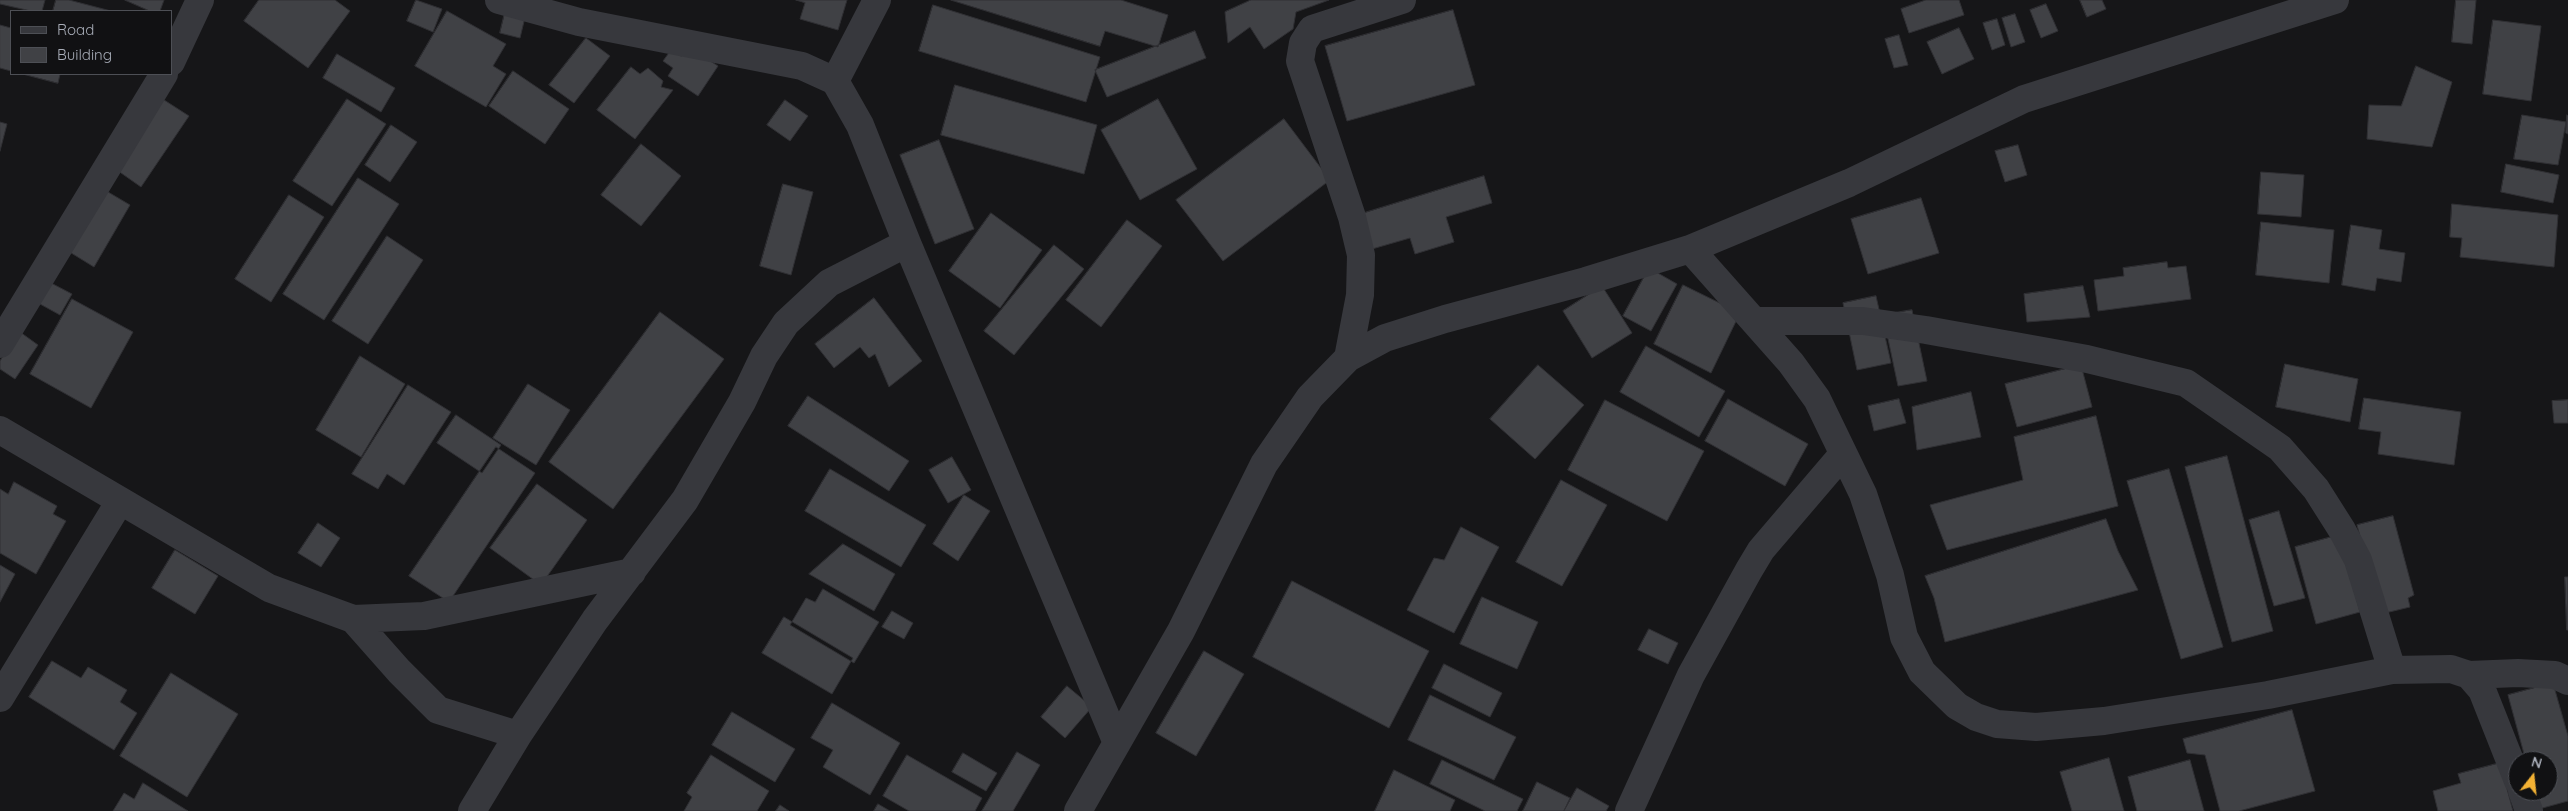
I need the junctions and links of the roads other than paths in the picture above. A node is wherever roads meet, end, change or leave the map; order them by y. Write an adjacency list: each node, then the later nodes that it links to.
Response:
1 (200, 0): 6 (street)
2 (499, 0): 8 (street)
3 (877, 0): 8 (street)
4 (1402, 0): 14 (street)
5 (2335, 0): 10 (street)
6 (172, 60)
7 (163, 75): 11 (street)
8 (835, 81): 9 (street)
9 (907, 243): 18 (street); 25 (street)
10 (1690, 249): 12 (street); 14 (street)
11 (10, 306): 13 (street)
12 (1755, 321): 16 (street); 20 (street)
13 (0, 344)
14 (1348, 358): 25 (street)
15 (0, 430): 17 (street)
16 (1843, 454): 20 (street); 29 (street)
17 (120, 501): 19 (street); 23 (street)
18 (632, 572): 19 (street); 24 (street)
19 (353, 619): 24 (street)
20 (2392, 670): 21 (street)
21 (2468, 675): 22 (street); 26 (street)
22 (2568, 681)
23 (0, 698)
24 (518, 735): 27 (street)
25 (1117, 743): 28 (street)
26 (2508, 756)
27 (472, 811)
28 (1078, 811)
29 (1629, 811)

